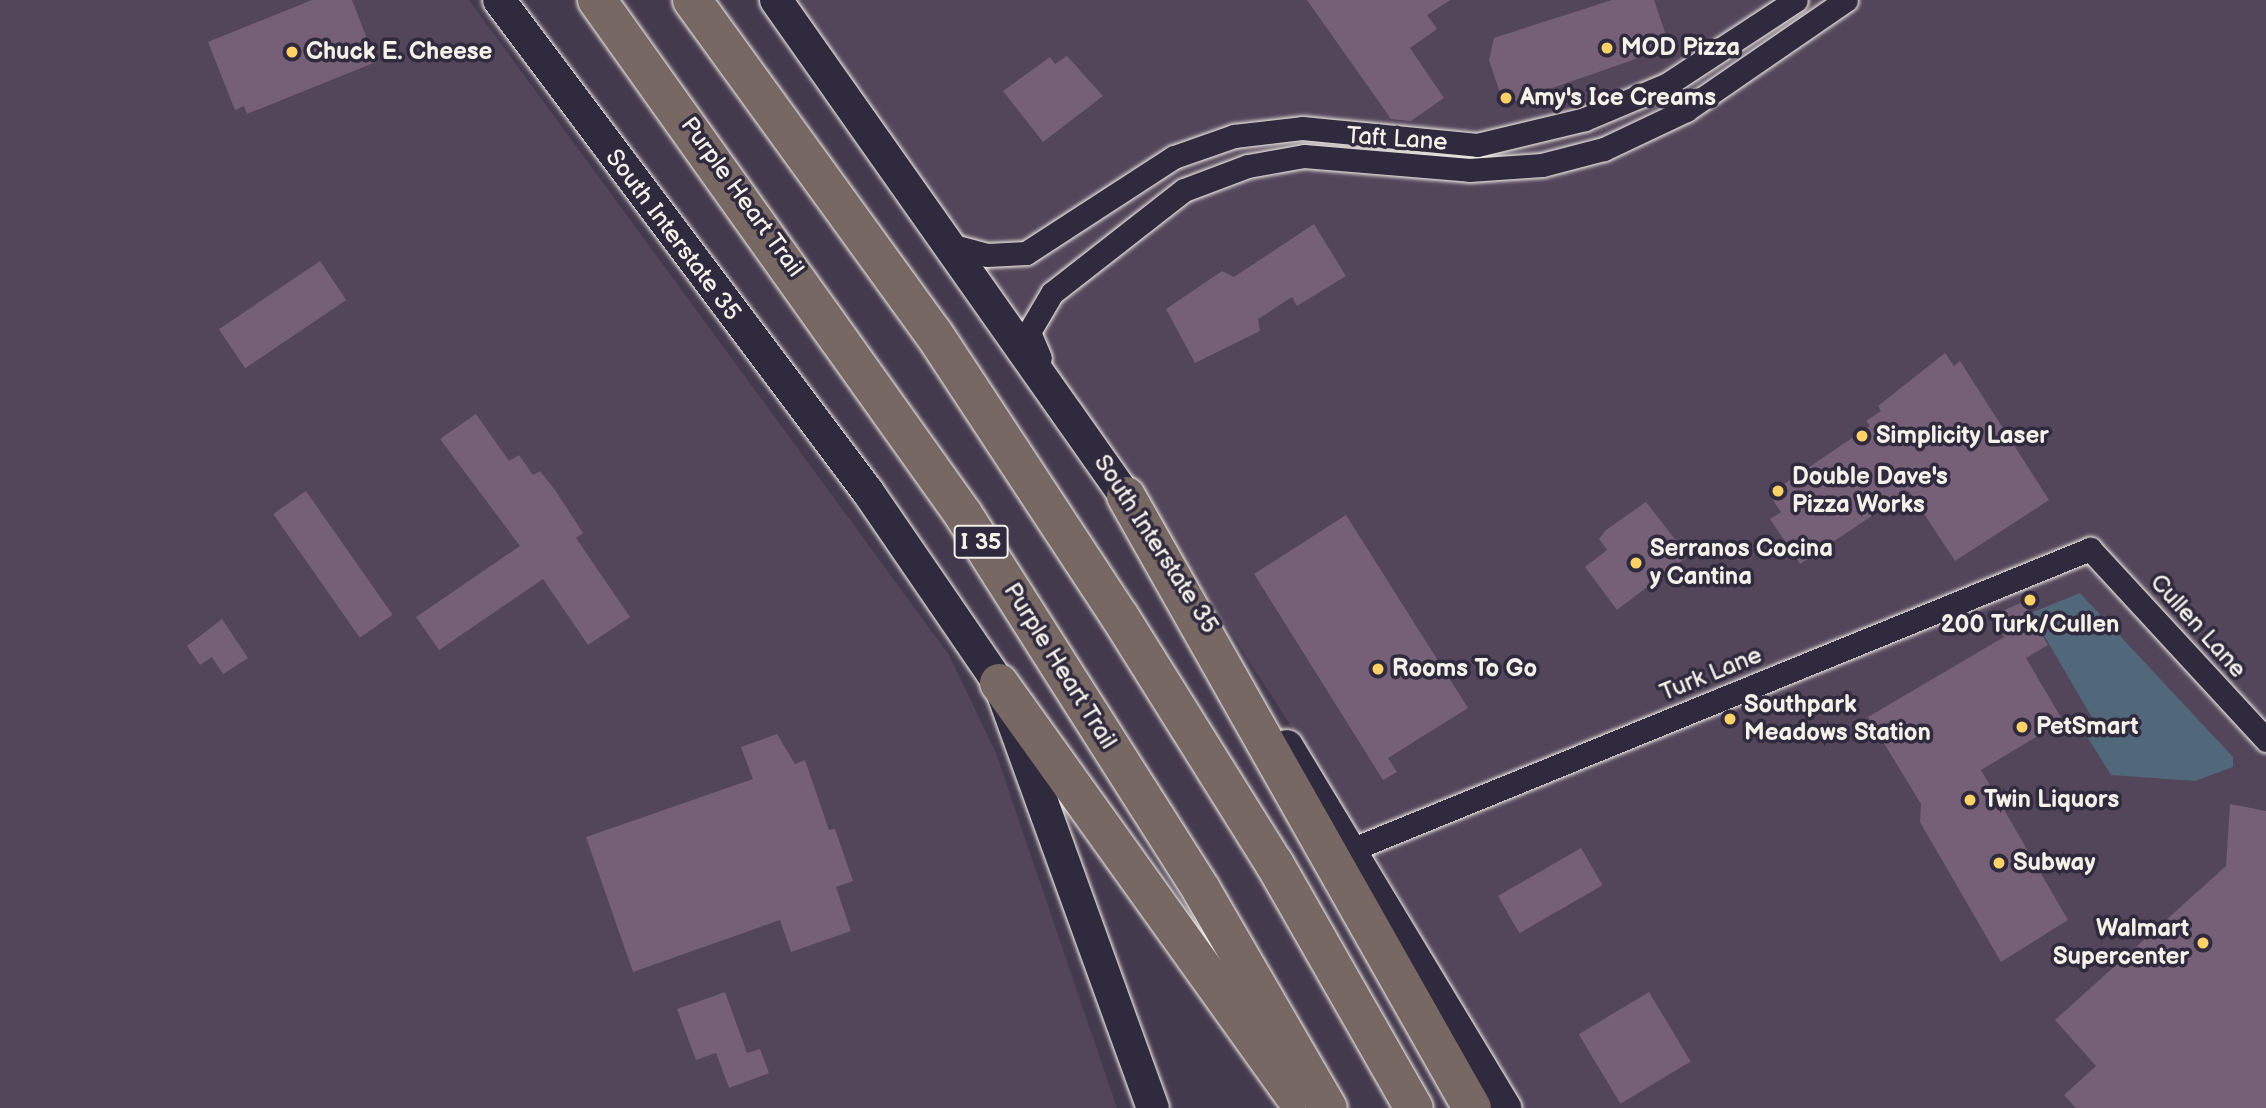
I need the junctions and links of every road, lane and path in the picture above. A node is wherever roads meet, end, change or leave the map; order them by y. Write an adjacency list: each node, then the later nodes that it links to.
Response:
1 (499, 0): 11 (main road, South Interstate 35)
2 (597, 0): 16 (highway, Purple Heart Trail / I 35)
3 (692, 0): 17 (highway)
4 (776, 0): 7 (main road, South Interstate 35)
5 (1796, 0): 7 (street, Taft Lane)
6 (1846, 0): 8 (street, Taft Lane)
7 (950, 245): 8 (main road, South Interstate 35)
8 (1055, 393): 9 (main road, South Interstate 35)
9 (1126, 496): 13 (main road, South Interstate 35); 18 (highway)
10 (2090, 550): 12 (street, Cullen Lane); 13 (street, Turk Lane)
11 (999, 683): 14 (main road, South Interstate 35); 15 (highway)
12 (2266, 740)
13 (1353, 849): 19 (main road, South Interstate 35)
14 (1153, 1108)
15 (1301, 1108)
16 (1328, 1108)
17 (1414, 1108)
18 (1472, 1108)
19 (1505, 1108)

